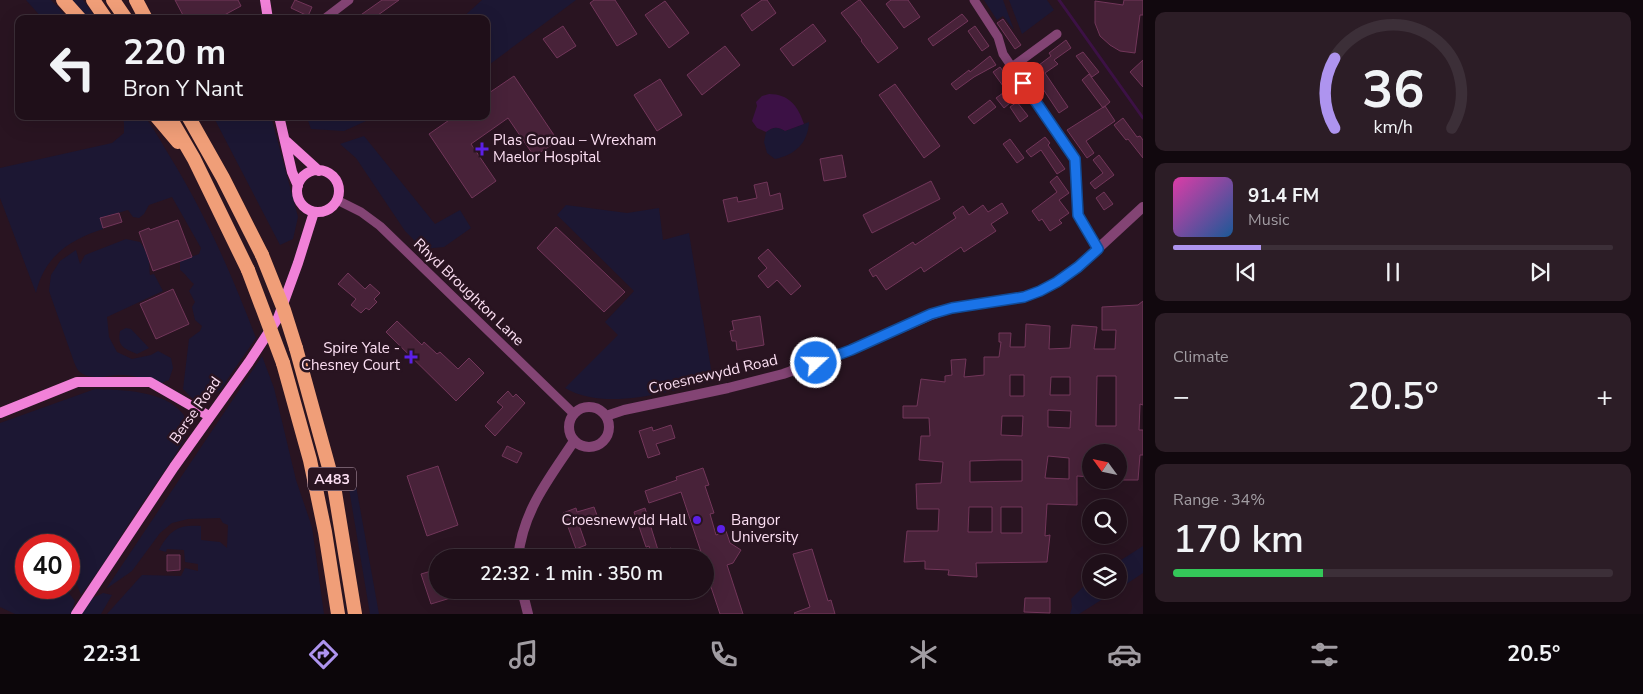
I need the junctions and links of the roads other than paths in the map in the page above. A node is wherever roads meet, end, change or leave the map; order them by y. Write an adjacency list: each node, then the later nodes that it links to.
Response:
1 (63, 0): 8 (highway)
2 (93, 0): 9 (highway)
3 (113, 0): 10 (highway)
4 (136, 0): 11 (highway)
5 (265, 0): 12 (main road)
6 (349, 0): 13 (street)
7 (974, 0): 15 (street)
8 (76, 15)
9 (103, 15)
10 (123, 15)
11 (144, 15)
12 (267, 15)
13 (329, 15)
14 (1057, 34): 15 (street)
15 (1012, 67): 29 (street)
16 (159, 120): 22 (highway, A483)
17 (171, 120): 22 (highway, A483)
18 (190, 120): 24 (highway, A483)
19 (200, 120): 24 (highway, A483)
20 (280, 120): 21 (main road)
21 (286, 141): 23 (main road); 25 (main road)
22 (194, 159): 38 (highway, A483, bridge)
23 (319, 171): 25 (main road); 26 (main road)
24 (223, 178): 39 (highway, A483, bridge)
25 (298, 186): 28 (main road)
26 (337, 200): 28 (main road); 31 (street, Rhyd Broughton Lane)
27 (1143, 207): 29 (street, Croesnewydd Road)
28 (314, 212): 32 (main road, Berse Road)
29 (1098, 249): 33 (street, Croesnewydd Road)
30 (0, 413): 32 (main road)
31 (574, 414): 33 (street); 34 (street)
32 (209, 416): 37 (main road, Berse Road)
33 (606, 416): 34 (street)
34 (574, 441): 35 (street)
35 (519, 549)
36 (524, 599): 40 (street)
37 (76, 614)
38 (338, 614)
39 (355, 614)
40 (528, 614)

